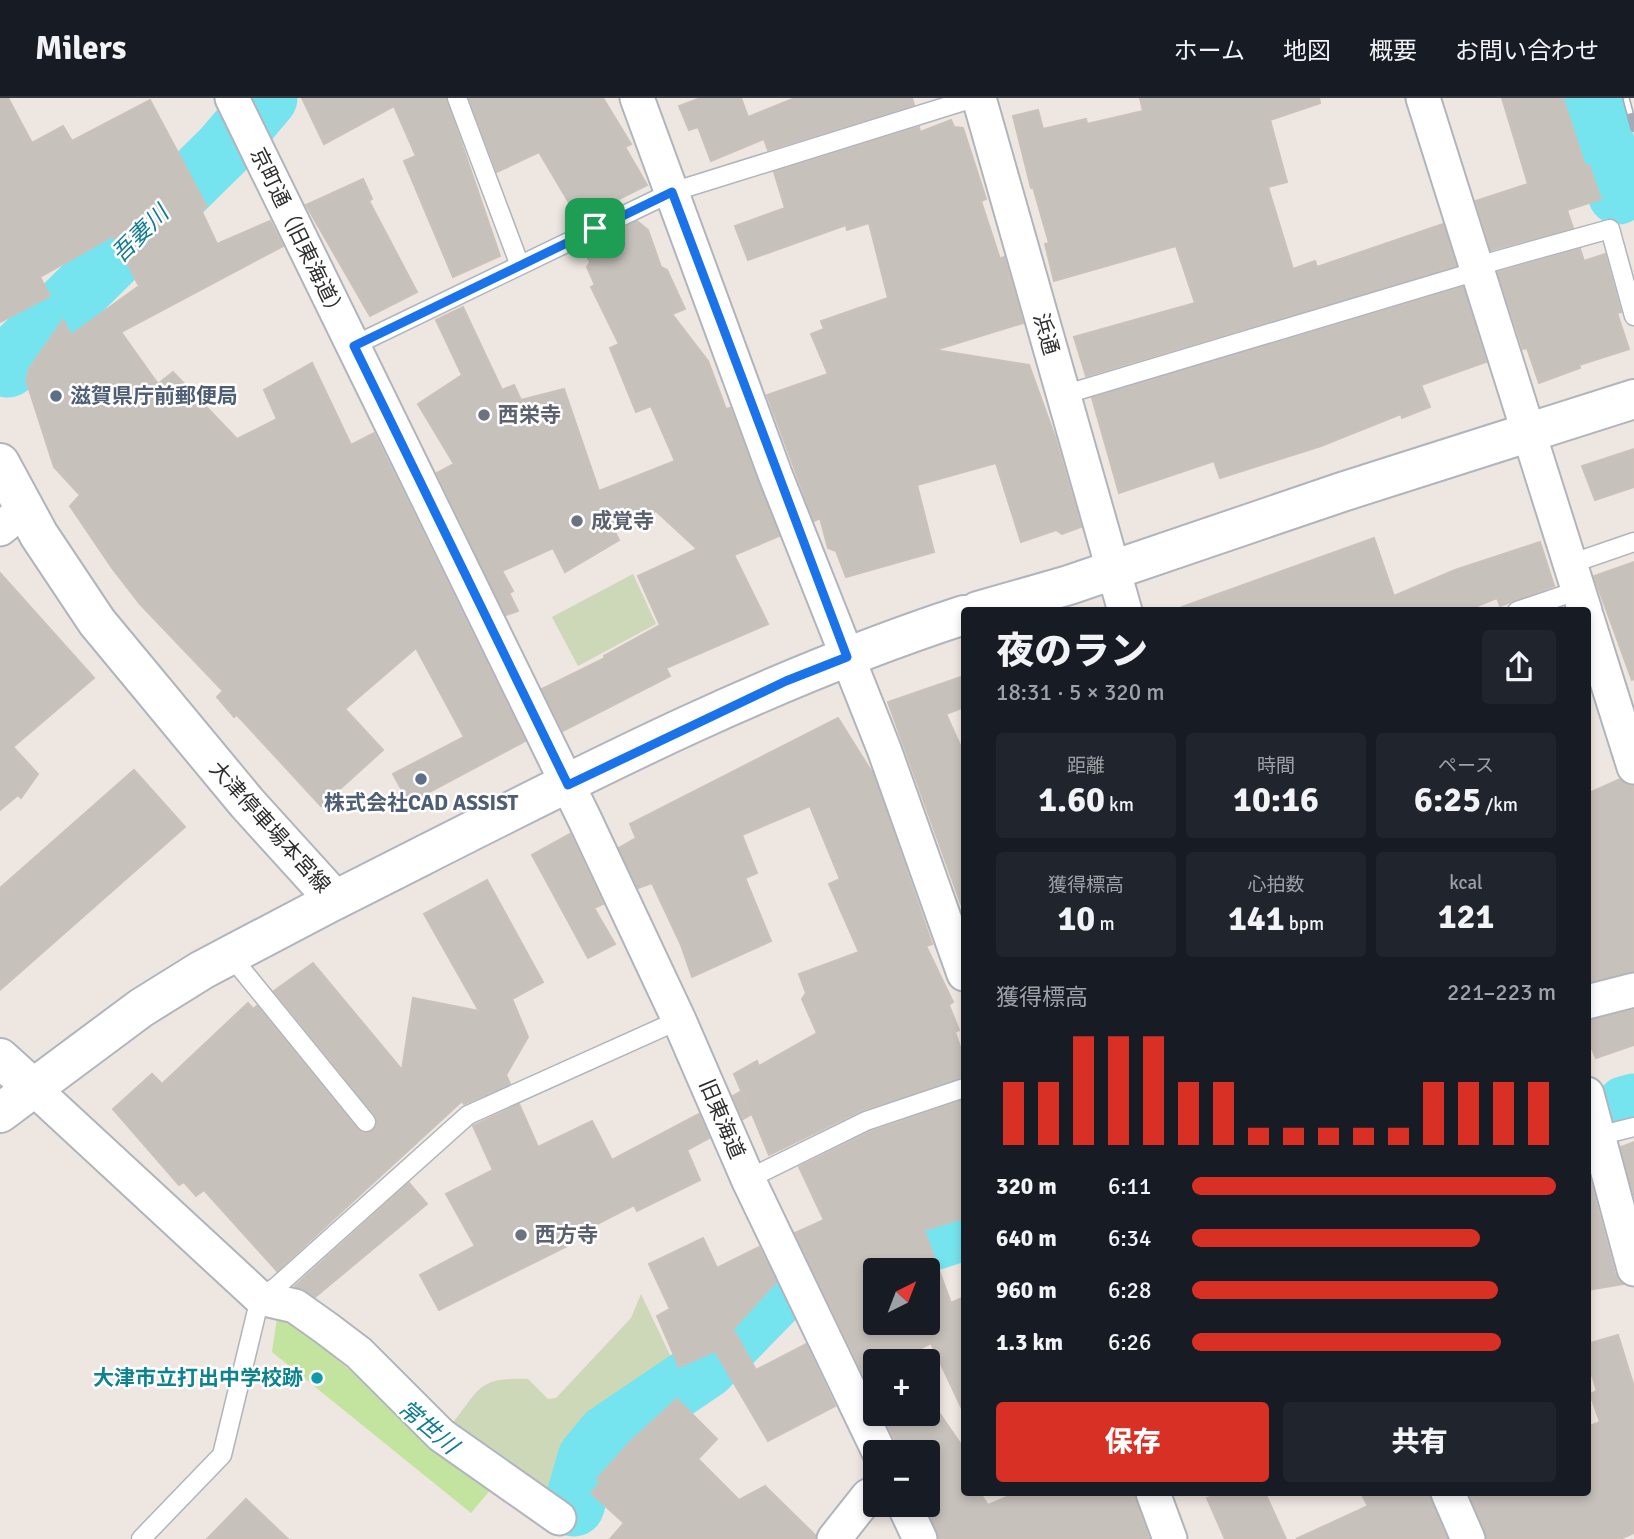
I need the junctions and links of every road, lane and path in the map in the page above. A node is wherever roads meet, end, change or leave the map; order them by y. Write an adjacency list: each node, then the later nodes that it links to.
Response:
1 (457, 98): 7 (lane)
2 (637, 98): 6 (street)
3 (976, 98): 6 (lane); 11 (street, 浜通)
4 (1423, 98): 8 (street)
5 (241, 117): 10 (street, 京町通（旧東海道）)
6 (672, 192): 7 (lane); 24 (street)
7 (519, 263): 10 (lane)
8 (1477, 268): 9 (lane); 11 (lane); 13 (street)
9 (1634, 316)
10 (354, 346): 26 (street, 京町通（旧東海道）)
11 (1063, 395): 17 (street, 浜通)
12 (1634, 399): 13 (street)
13 (1528, 431): 17 (street); 18 (street)
14 (0, 463): 15 (street, 大津停車場本宮線)
15 (12, 519): 27 (street, 大津停車場本宮線)
16 (1634, 542): 18 (lane)
17 (1113, 570): 19 (street); 20 (street, 浜通)
18 (1580, 596): 21 (lane)
19 (991, 607)
20 (1124, 607)
21 (1534, 607)
22 (961, 616): 24 (street)
23 (1591, 630): 25 (street)
24 (847, 657): 26 (street); 28 (street)
25 (1633, 761)
26 (568, 785): 27 (street); 33 (street, 旧東海道)
27 (335, 900): 29 (street, 大津停車場本宮線)
28 (955, 921): 30 (street)
29 (230, 955): 35 (street, 大津停車場本宮線); 39 (lane)
30 (961, 956)
31 (1634, 990): 32 (street)
32 (1591, 1001)
33 (679, 1020): 41 (street, 旧東海道); 43 (lane)
34 (0, 1058): 35 (street)
35 (32, 1087): 38 (street, 大津停車場本宮線); 43 (street)
36 (961, 1089): 41 (lane)
37 (1591, 1112): 40 (lane); 42 (street)
38 (0, 1113)
39 (366, 1122)
40 (1634, 1127)
41 (748, 1178): 44 (street, 旧東海道)
42 (1634, 1269)
43 (260, 1298): 49 (street); 50 (lane)
44 (873, 1440)
45 (1154, 1496): 53 (street)
46 (1449, 1496): 54 (street)
47 (863, 1502): 51 (street)
48 (910, 1517): 52 (street)
49 (559, 1518)
50 (141, 1539)
51 (834, 1539)
52 (920, 1539)
53 (1170, 1539)
54 (1468, 1539)

